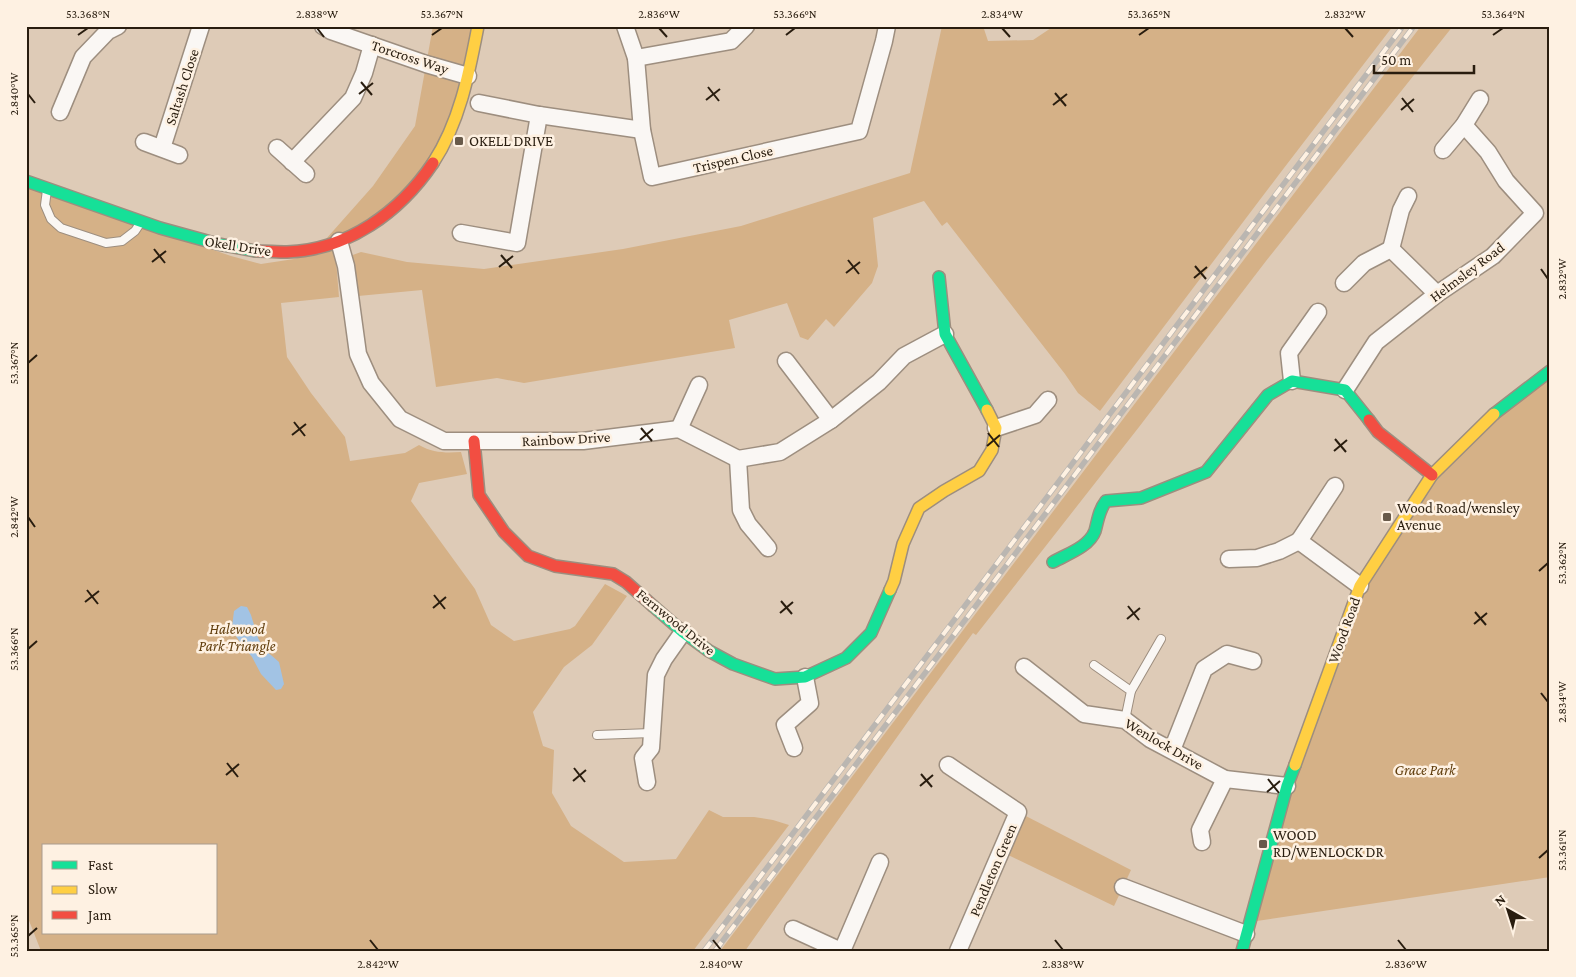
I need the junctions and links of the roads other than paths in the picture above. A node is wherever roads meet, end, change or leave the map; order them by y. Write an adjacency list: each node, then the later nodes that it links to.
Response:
1 (118, 26): 13 (street)
2 (201, 26): 18 (street, Saltash Close)
3 (323, 26): 8 (street, Torcross Way)
4 (478, 26): 10 (street, Okell Drive)
5 (624, 26): 9 (street, Trispen Close)
6 (746, 26): 9 (street)
7 (886, 26): 16 (street, Trispen Close)
8 (372, 45): 10 (street, Torcross Way); 22 (street)
9 (636, 58): 16 (street, Trispen Close)
10 (468, 76): 29 (street, Okell Drive)
11 (1480, 99): 15 (street)
12 (479, 103): 14 (street)
13 (60, 112)
14 (539, 115): 16 (street); 28 (street)
15 (1464, 125): 20 (street); 33 (street, Helmsley Road)
16 (642, 130)
17 (144, 142): 18 (street)
18 (162, 148): 21 (street)
19 (277, 148): 22 (street)
20 (1443, 150)
21 (179, 155)
22 (292, 162): 23 (street)
23 (306, 174)
24 (26, 181): 25 (street, Okell Drive)
25 (48, 188): 27 (street, Okell Drive); 27 (lane)
26 (1408, 196): 30 (street)
27 (140, 222): 29 (street, Okell Drive)
28 (461, 233)
29 (339, 241): 45 (street, Rainbow Drive)
30 (1391, 249): 32 (street); 33 (street)
31 (939, 277): 35 (street)
32 (1344, 283)
33 (1437, 294): 40 (street, Helmsley Road)
34 (1318, 312): 38 (street)
35 (945, 334): 42 (street); 43 (street)
36 (786, 361): 42 (street)
37 (1550, 371): 47 (street, Wood Road)
38 (1292, 381): 40 (street); 52 (street)
39 (699, 385): 44 (street)
40 (1345, 390): 47 (street)
41 (1048, 400): 43 (street)
42 (832, 420): 46 (street)
43 (996, 428): 59 (street, Fernwood Drive)
44 (679, 429): 45 (street, Rainbow Drive); 46 (street)
45 (474, 441): 54 (street, Fernwood Drive)
46 (738, 459): 50 (street)
47 (1432, 475): 53 (street, Wood Road)
48 (1335, 486): 49 (street)
49 (1299, 541): 51 (street); 53 (street)
50 (768, 548)
51 (1229, 559)
52 (1053, 562)
53 (1360, 586): 69 (street, Wood Road)
54 (683, 632): 59 (street, Fernwood Drive); 62 (street)
55 (1161, 638): 60 (lane)
56 (1253, 661): 65 (street)
57 (1094, 665): 60 (lane)
58 (1024, 667): 61 (street, Wenlock Drive)
59 (805, 677): 64 (street)
60 (1131, 691): 61 (lane)
61 (1125, 720): 65 (street, Wenlock Drive)
62 (651, 733): 63 (lane); 68 (street)
63 (597, 735)
64 (794, 748)
65 (1172, 750): 67 (street, Wenlock Drive)
66 (948, 765): 76 (street, Pendleton Green)
67 (1225, 779): 69 (street, Wenlock Drive); 70 (street)
68 (647, 782)
69 (1287, 786): 74 (street, Wood Road)
70 (1202, 842)
71 (880, 862): 75 (street)
72 (1123, 887): 74 (street)
73 (793, 929): 75 (street)
74 (1246, 934): 77 (street, Wood Road)
75 (842, 951)
76 (958, 951)
77 (1242, 951)

